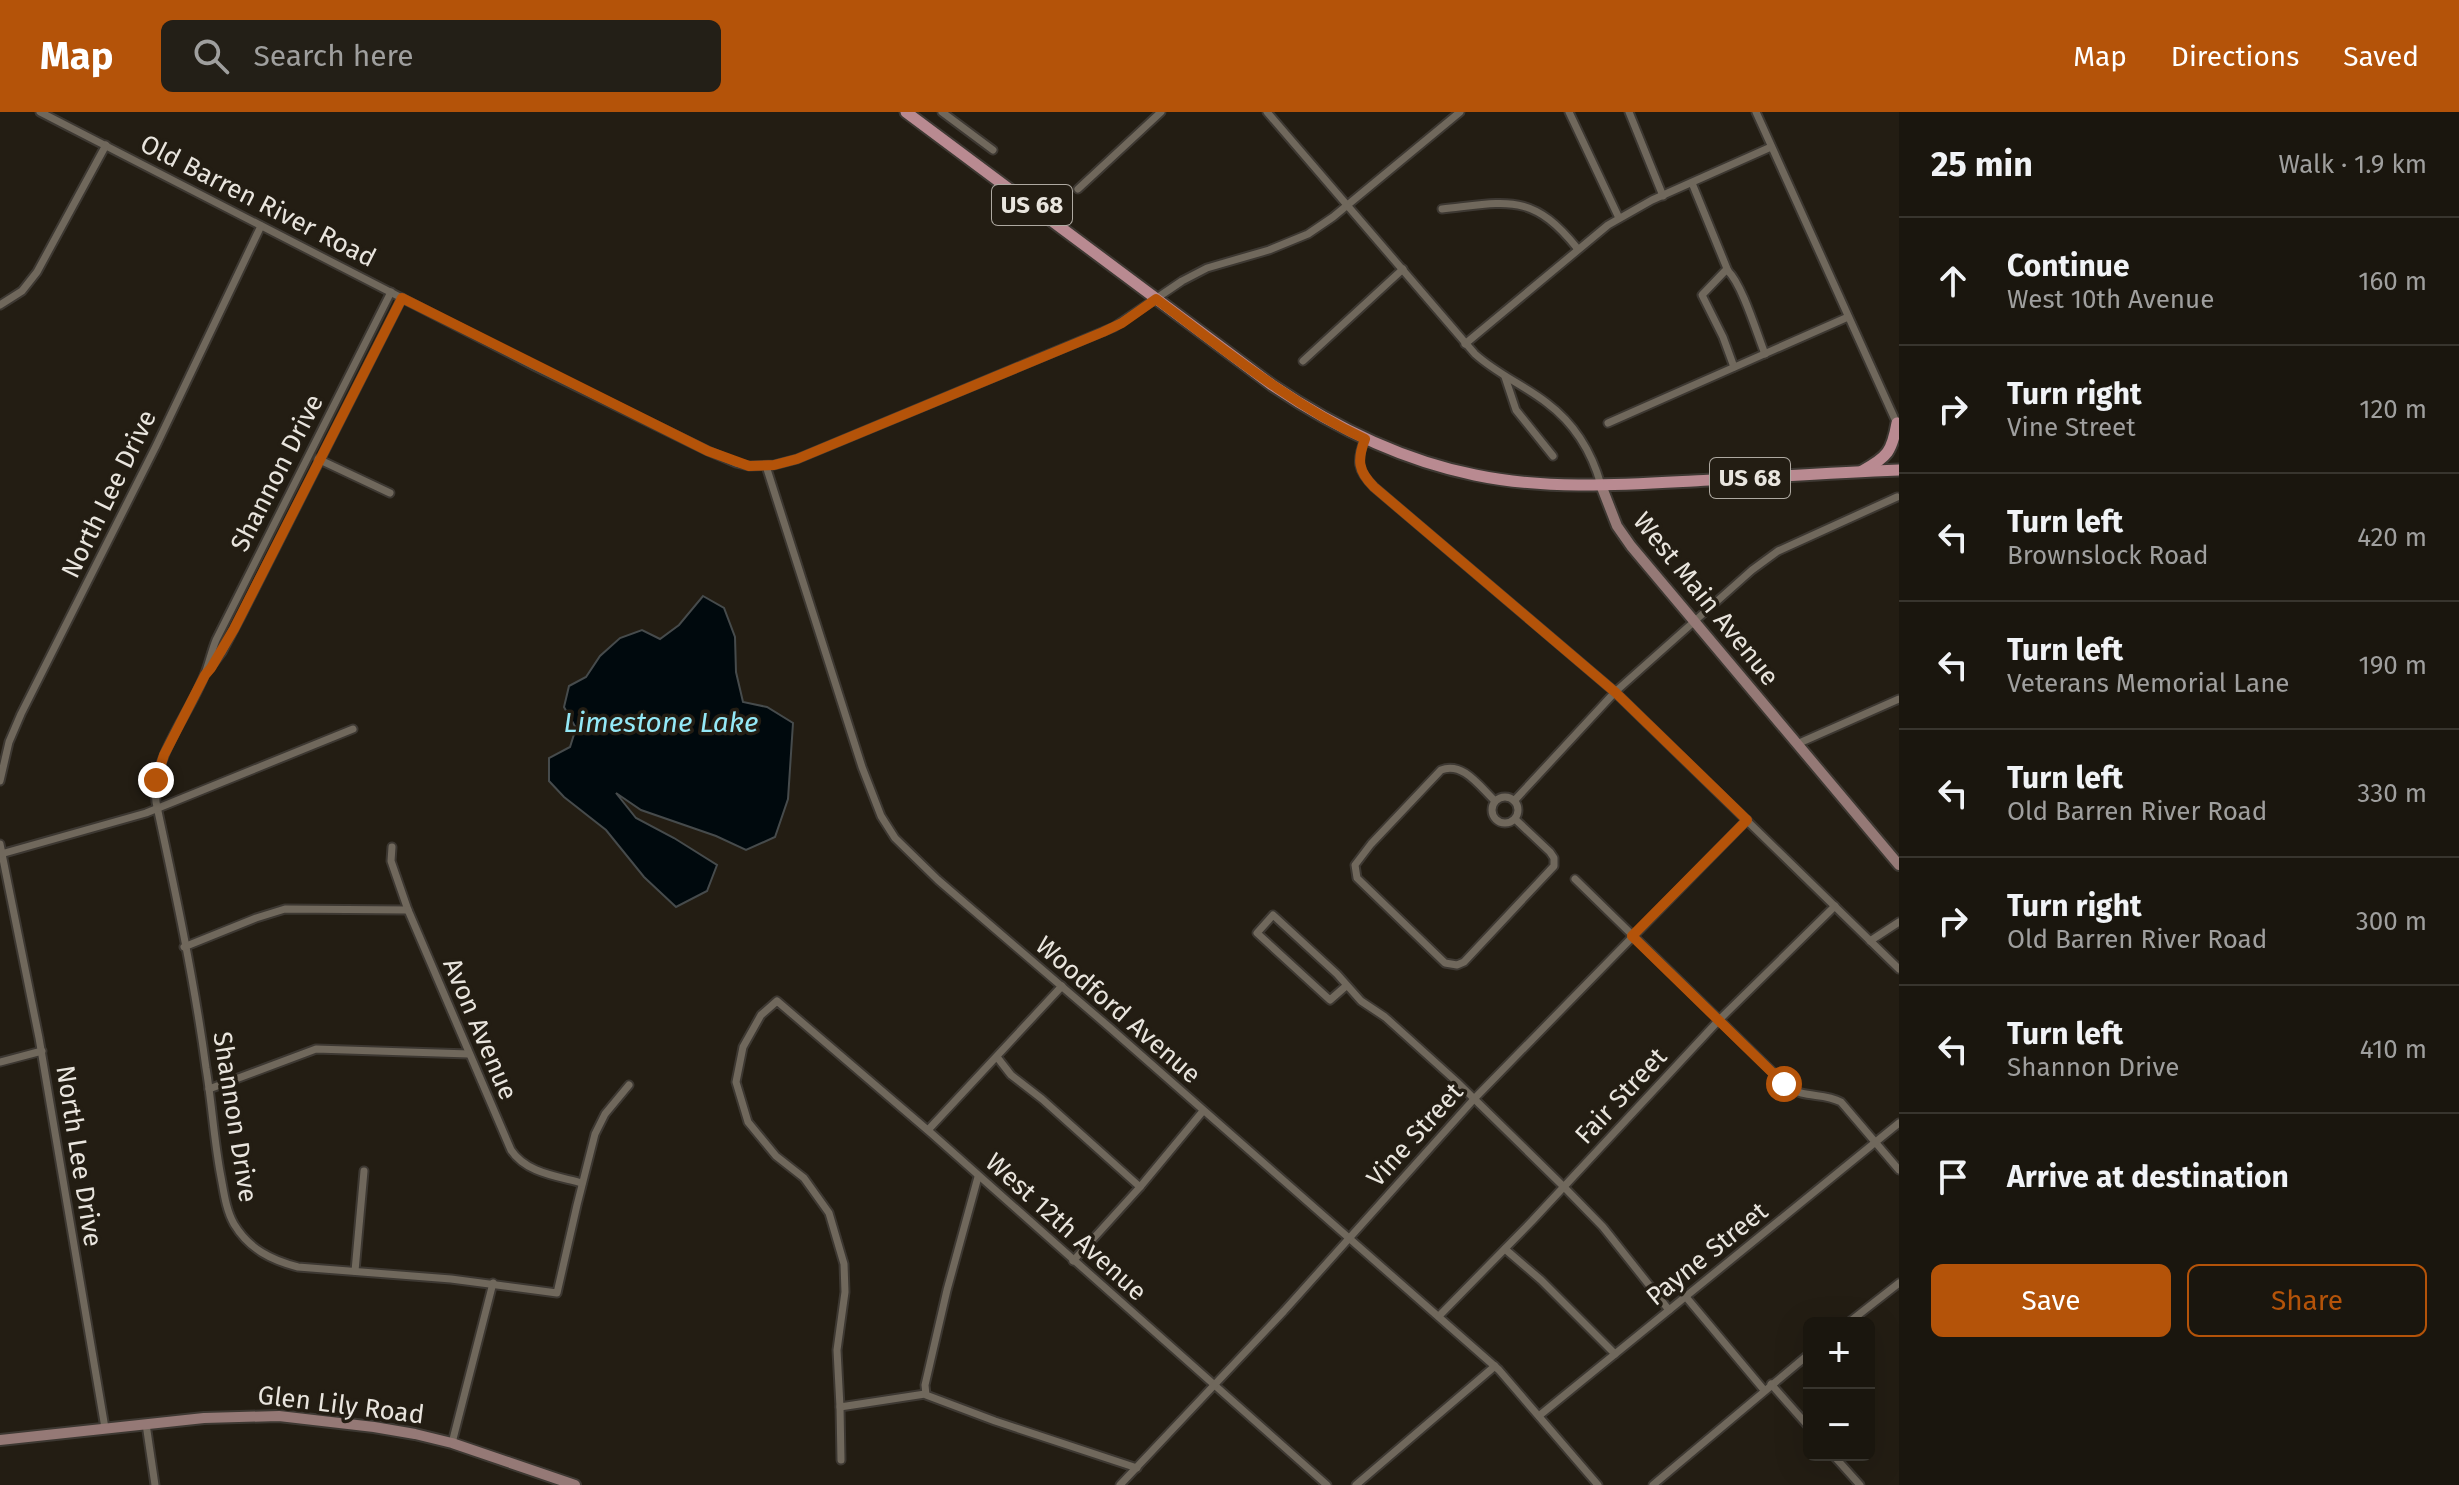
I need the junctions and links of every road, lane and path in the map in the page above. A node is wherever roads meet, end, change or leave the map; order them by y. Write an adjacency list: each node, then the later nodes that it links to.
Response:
1 (40, 112): 10 (street, Old Barren River Road)
2 (906, 112): 25 (main road, US 68)
3 (942, 112): 12 (street)
4 (1161, 112): 14 (street)
5 (1267, 112): 16 (street, West Main Avenue)
6 (1460, 112): 16 (street, Old Barren River Road)
7 (1569, 112): 18 (street)
8 (1629, 112): 15 (street)
9 (1756, 112): 11 (street)
10 (106, 145): 19 (street, Old Barren River Road); 26 (street)
11 (1771, 147): 13 (street); 27 (street)
12 (993, 150)
13 (1692, 183): 15 (street); 22 (street)
14 (1078, 189)
15 (1663, 196): 18 (street)
16 (1348, 205): 21 (street, West Main Avenue); 25 (street, Old Barren River Road)
17 (1442, 209): 20 (street)
18 (1619, 218): 20 (street)
19 (261, 226): 23 (street, Old Barren River Road); 55 (street, North Lee Drive)
20 (1577, 248): 28 (street)
21 (1403, 269): 28 (street, West Main Avenue); 30 (street)
22 (1728, 271): 29 (street); 31 (street)
23 (391, 292): 24 (street, Old Barren River Road); 32 (street, Shannon Drive)
24 (402, 298): 34 (street, Shannon Drive); 41 (street, Old Barren River Road)
25 (1156, 299): 37 (main road, US 68); 41 (street, Old Barren River Road)
26 (0, 305)
27 (1848, 317): 29 (street); 36 (street)
28 (1465, 344): 33 (street, West Main Avenue)
29 (1765, 354): 31 (street)
30 (1303, 361)
31 (1734, 367): 35 (street)
32 (349, 373): 34 (street); 38 (street, Shannon Drive)
33 (1505, 377): 39 (street); 44 (street, West Main Avenue)
34 (360, 379): 40 (street, Shannon Drive)
35 (1608, 423)
36 (1898, 425): 43 (main road)
37 (1365, 439): 44 (main road, US 68); 51 (street)
38 (309, 454): 40 (street); 47 (street, Shannon Drive)
39 (1553, 456)
40 (320, 460): 45 (street); 48 (street, Shannon Drive)
41 (766, 466): 73 (street, Woodford Avenue)
42 (1899, 470): 43 (main road, US 68)
43 (1860, 472): 44 (main road, US 68)
44 (1601, 485): 49 (street, West Main Avenue)
45 (390, 493)
46 (1897, 497): 49 (street)
47 (253, 566): 48 (street); 50 (street, Shannon Drive)
48 (264, 571): 50 (street, Shannon Drive)
49 (1693, 622): 51 (street); 54 (street, West Main Avenue)
50 (205, 675): 58 (street, Shannon Drive)
51 (1615, 692): 57 (street); 60 (street)
52 (1899, 699): 54 (street)
53 (353, 729): 58 (street)
54 (1797, 744): 64 (street, West Main Avenue)
55 (0, 781)
56 (1495, 801): 57 (street); 59 (street); 59 (street)
57 (1514, 801): 59 (street)
58 (157, 809): 63 (street); 71 (street, Shannon Drive)
59 (1515, 819)
60 (1747, 820): 66 (street); 69 (street, Vine Street)
61 (0, 844): 63 (street, North Lee Drive)
62 (392, 847): 67 (street, Avon Avenue)
63 (1, 854): 76 (street, North Lee Drive)
64 (1899, 865)
65 (1575, 879): 69 (street)
66 (1835, 906): 70 (street); 75 (street, Fair Street)
67 (408, 910): 71 (street); 77 (street, Avon Avenue)
68 (1899, 922): 70 (street)
69 (1632, 936): 75 (street); 82 (street, Vine Street)
70 (1870, 941): 72 (street)
71 (184, 947): 81 (street, Shannon Drive)
72 (1899, 969)
73 (1062, 986): 78 (street); 83 (street, Woodford Avenue)
74 (1346, 986): 74 (street); 82 (street)
75 (1719, 1020): 86 (street); 92 (street, Fair Street)
76 (42, 1051): 79 (street); 114 (street, North Lee Drive)
77 (469, 1054): 81 (street); 90 (street, Avon Avenue)
78 (997, 1057): 85 (street); 91 (street)
79 (0, 1062)
80 (629, 1085): 90 (street)
81 (209, 1089): 96 (street, Shannon Drive)
82 (1474, 1099): 92 (street); 93 (street, Vine Street)
83 (1203, 1111): 91 (street); 93 (street, Woodford Avenue)
84 (1899, 1123): 86 (street, Payne Street)
85 (928, 1130): 89 (street, West 12th Avenue); 110 (street, West 12th Avenue)
86 (1876, 1142): 87 (street); 99 (street, Payne Street)
87 (1899, 1170)
88 (364, 1171): 96 (street)
89 (978, 1177): 95 (street, West 12th Avenue); 109 (street)
90 (582, 1183): 97 (street, Shannon Drive)
91 (1140, 1187): 95 (street)
92 (1564, 1187): 94 (street, Fair Street); 100 (street)
93 (1348, 1239): 101 (street, Woodford Avenue); 107 (street, Vine Street)
94 (1505, 1249): 101 (street, Fair Street); 103 (street)
95 (1073, 1261): 107 (street, West 12th Avenue)
96 (355, 1271): 97 (street, Shannon Drive)
97 (493, 1283): 116 (street)
98 (1898, 1285): 102 (street)
99 (1686, 1297): 100 (street, Payne Street); 108 (street)
100 (1669, 1310): 103 (street, Payne Street)
101 (1439, 1316): 105 (street, Woodford Avenue)
102 (1856, 1317)
103 (1615, 1354): 111 (street, Payne Street)
104 (1803, 1359): 106 (street)
105 (1495, 1366): 111 (street, Woodford Avenue); 124 (street)
106 (1771, 1384): 108 (street); 112 (street)
107 (1215, 1386): 119 (street, Vine Street); 123 (street, West 12th Avenue)
108 (1764, 1390): 126 (street)
109 (926, 1395): 110 (street); 119 (street)
110 (840, 1407): 117 (street)
111 (1540, 1415): 125 (street, Woodford Avenue)
112 (1803, 1420)
113 (146, 1424): 114 (street, Glen Lily Road); 116 (street, Glen Lily Road); 120 (street)
114 (105, 1428): 115 (street, Glen Lily Road)
115 (0, 1440)
116 (452, 1443): 121 (street, Glen Lily Road)
117 (841, 1460)
118 (1838, 1461): 127 (street)
119 (1137, 1468): 122 (street, Vine Street)
120 (155, 1485)
121 (575, 1485)
122 (1120, 1485)
123 (1327, 1485)
124 (1356, 1485)
125 (1598, 1485)
126 (1653, 1485)
127 (1860, 1485)

